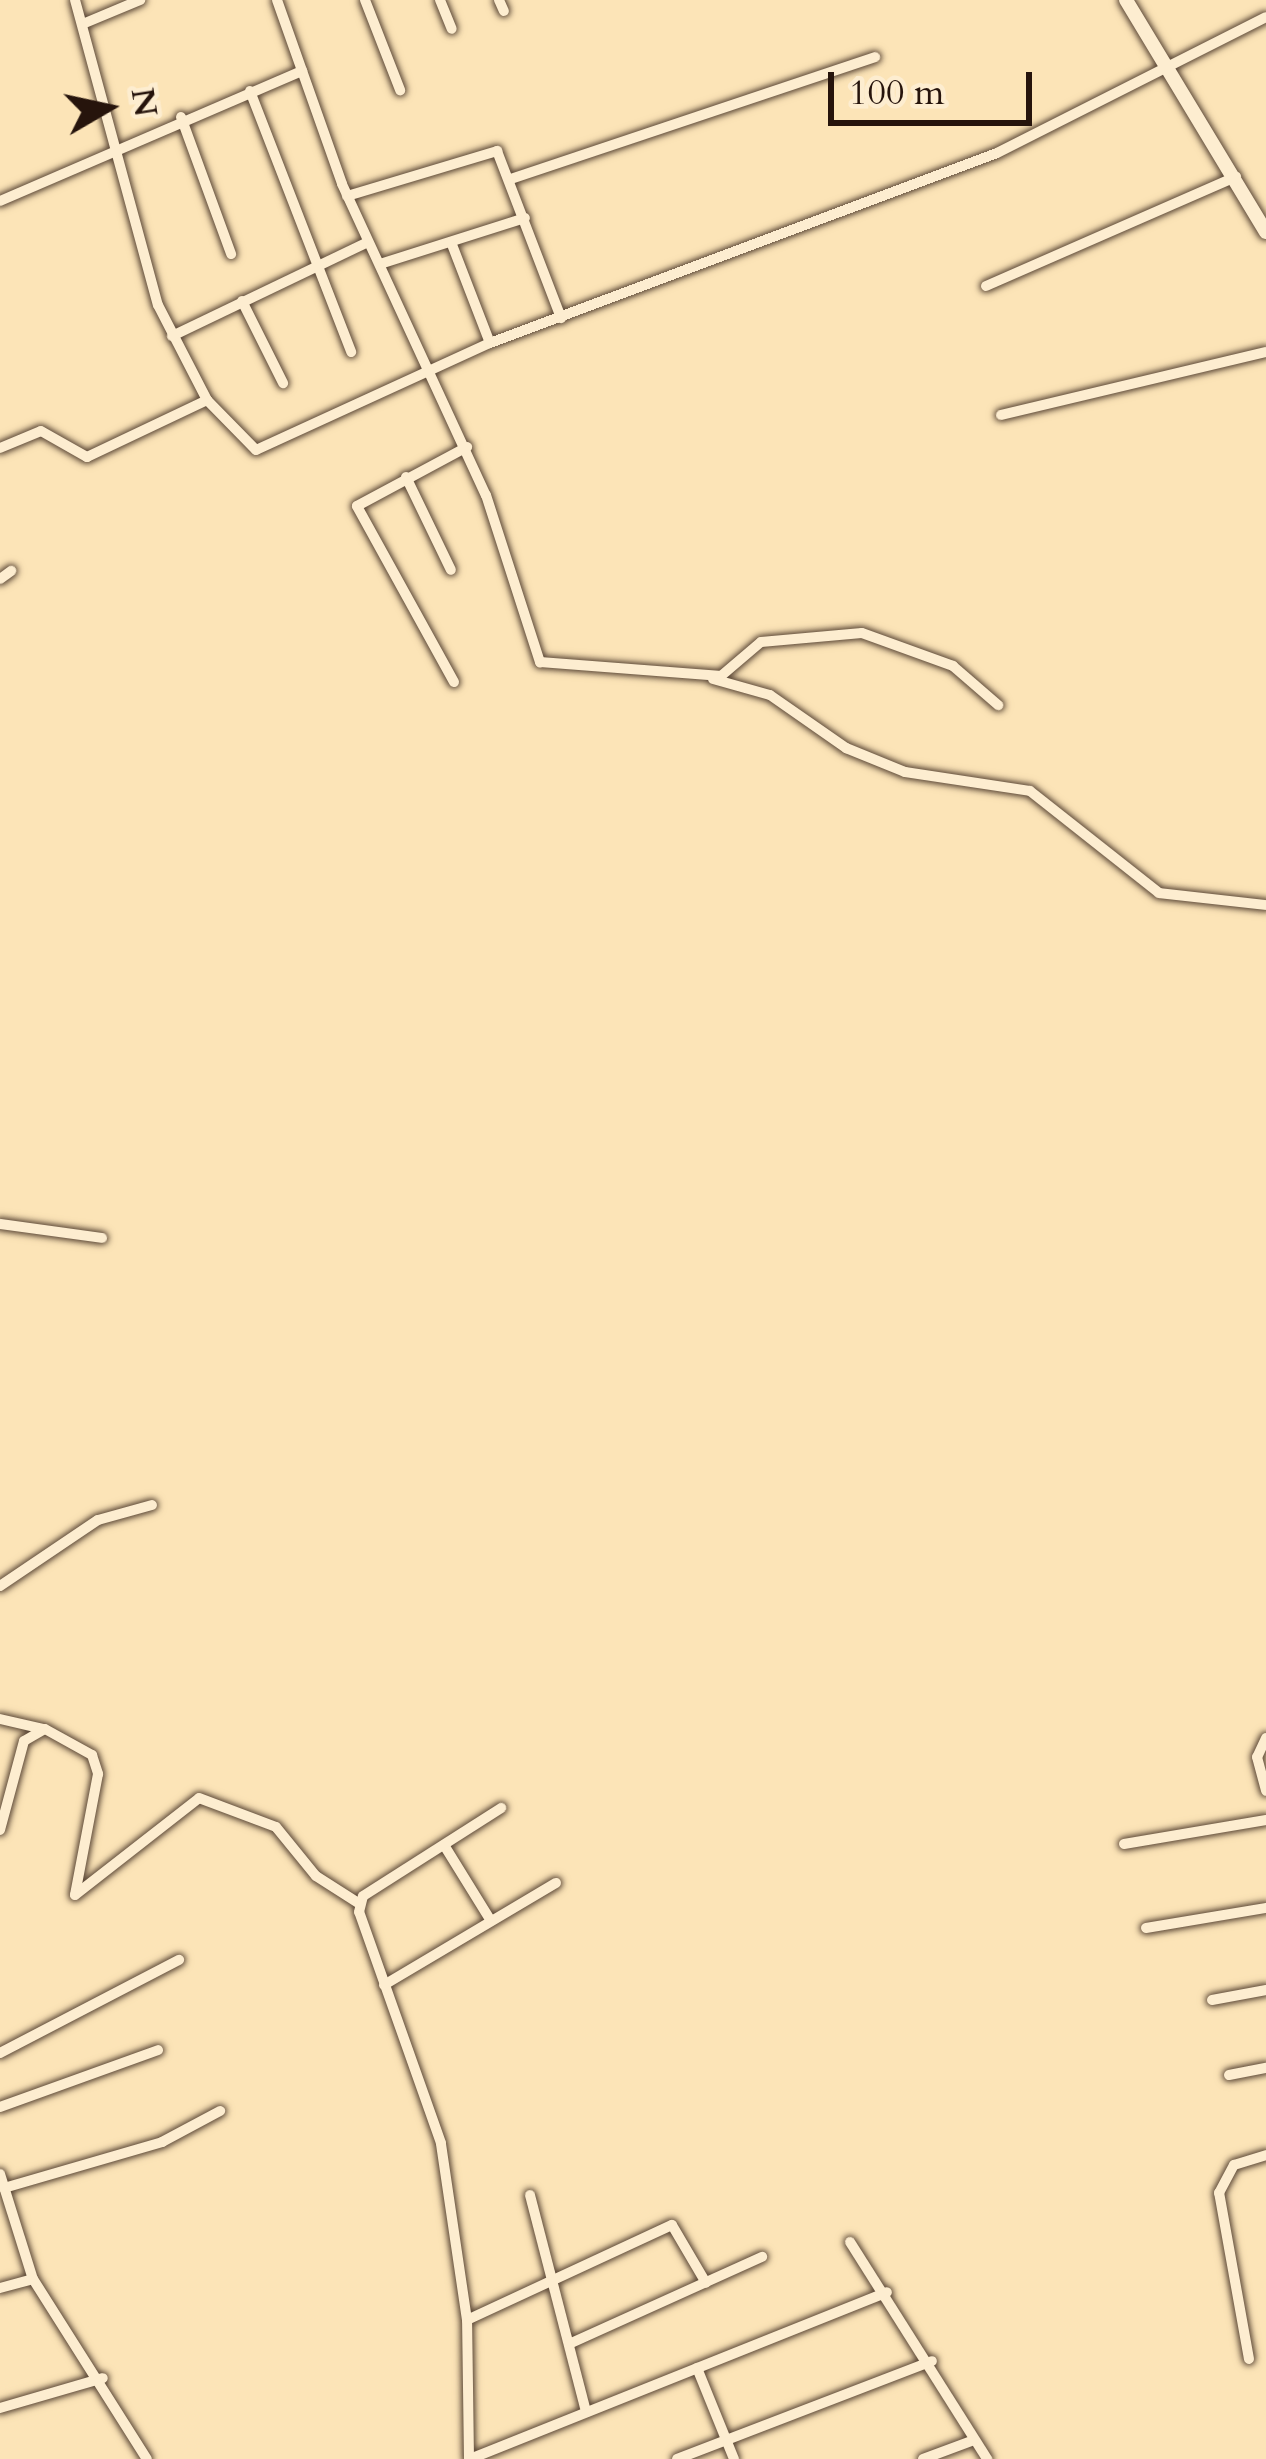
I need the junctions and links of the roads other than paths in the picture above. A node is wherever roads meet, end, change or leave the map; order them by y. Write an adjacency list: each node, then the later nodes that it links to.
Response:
1 (75, 0): 8 (street)
2 (140, 0): 8 (street)
3 (365, 0): 13 (street)
4 (440, 0): 9 (street)
5 (1126, 0): 12 (street)
6 (280, 1): 11 (street)
7 (1266, 16): 12 (street)
8 (85, 23): 16 (street)
9 (452, 29)
10 (875, 57): 18 (street)
11 (302, 71): 14 (street); 19 (street)
12 (1163, 73): 17 (street); 30 (street)
13 (400, 90)
14 (250, 91): 15 (street); 27 (street)
15 (181, 117): 16 (street); 25 (street)
16 (115, 144): 20 (street); 31 (street)
17 (1238, 176): 22 (street); 28 (street)
18 (511, 179): 19 (street); 21 (street)
19 (347, 196): 23 (street)
20 (0, 201)
21 (525, 218): 24 (street); 30 (street)
22 (1266, 232)
23 (368, 242): 26 (street); 27 (street)
24 (451, 242): 26 (street); 32 (street)
25 (231, 254)
26 (380, 264): 35 (street)
27 (312, 271): 29 (street); 33 (street)
28 (986, 286)
29 (242, 301): 31 (street); 36 (street)
30 (561, 317): 32 (street)
31 (172, 336): 37 (street)
32 (490, 343): 35 (street)
33 (351, 352)
34 (1266, 352): 38 (street)
35 (431, 370): 37 (street); 39 (street)
36 (283, 383)
37 (207, 400): 40 (street)
38 (1001, 415)
39 (467, 447): 41 (street); 43 (street)
40 (0, 448)
41 (406, 477): 42 (street); 44 (street)
42 (451, 570)
43 (704, 677): 45 (street); 46 (street)
44 (454, 682)
45 (998, 705)
46 (1266, 905)
47 (0, 1225): 48 (street)
48 (101, 1238)
49 (152, 1505): 50 (street)
50 (0, 1586)
51 (0, 1719): 52 (street)
52 (45, 1729): 57 (street); 61 (street)
53 (1266, 1738): 54 (street)
54 (1266, 1791)
55 (501, 1808): 59 (street)
56 (1266, 1820): 58 (street)
57 (0, 1830)
58 (1124, 1844)
59 (444, 1845): 61 (street); 63 (street)
60 (556, 1883): 63 (street)
61 (359, 1904): 66 (street)
62 (1266, 1908): 64 (street)
63 (491, 1921): 66 (street)
64 (1146, 1928)
65 (179, 1960): 70 (street)
66 (385, 1985): 86 (street)
67 (1266, 1990): 68 (street)
68 (1212, 2000)
69 (158, 2050): 73 (street)
70 (0, 2053)
71 (1266, 2068): 72 (street)
72 (1229, 2075)
73 (0, 2107)
74 (220, 2111): 77 (street)
75 (1266, 2155): 88 (street)
76 (0, 2174): 77 (street)
77 (4, 2188): 81 (street)
78 (530, 2195): 82 (street)
79 (850, 2242): 85 (street)
80 (762, 2258): 83 (street)
81 (33, 2279): 84 (street); 91 (street)
82 (553, 2282): 83 (street); 86 (street); 87 (street)
83 (706, 2283): 87 (street)
84 (0, 2288)
85 (887, 2292): 89 (street); 90 (street)
86 (467, 2320): 97 (street)
87 (569, 2344): 93 (street)
88 (1249, 2359)
89 (932, 2361): 94 (street); 95 (street)
90 (697, 2368): 93 (street); 95 (street)
91 (103, 2378): 92 (street); 96 (street)
92 (0, 2408)
93 (586, 2412): 97 (street)
94 (974, 2440): 100 (street); 101 (street)
95 (724, 2442): 98 (street); 99 (street)
96 (148, 2459)
97 (470, 2459)
98 (677, 2459)
99 (734, 2459)
100 (923, 2459)
101 (987, 2459)

